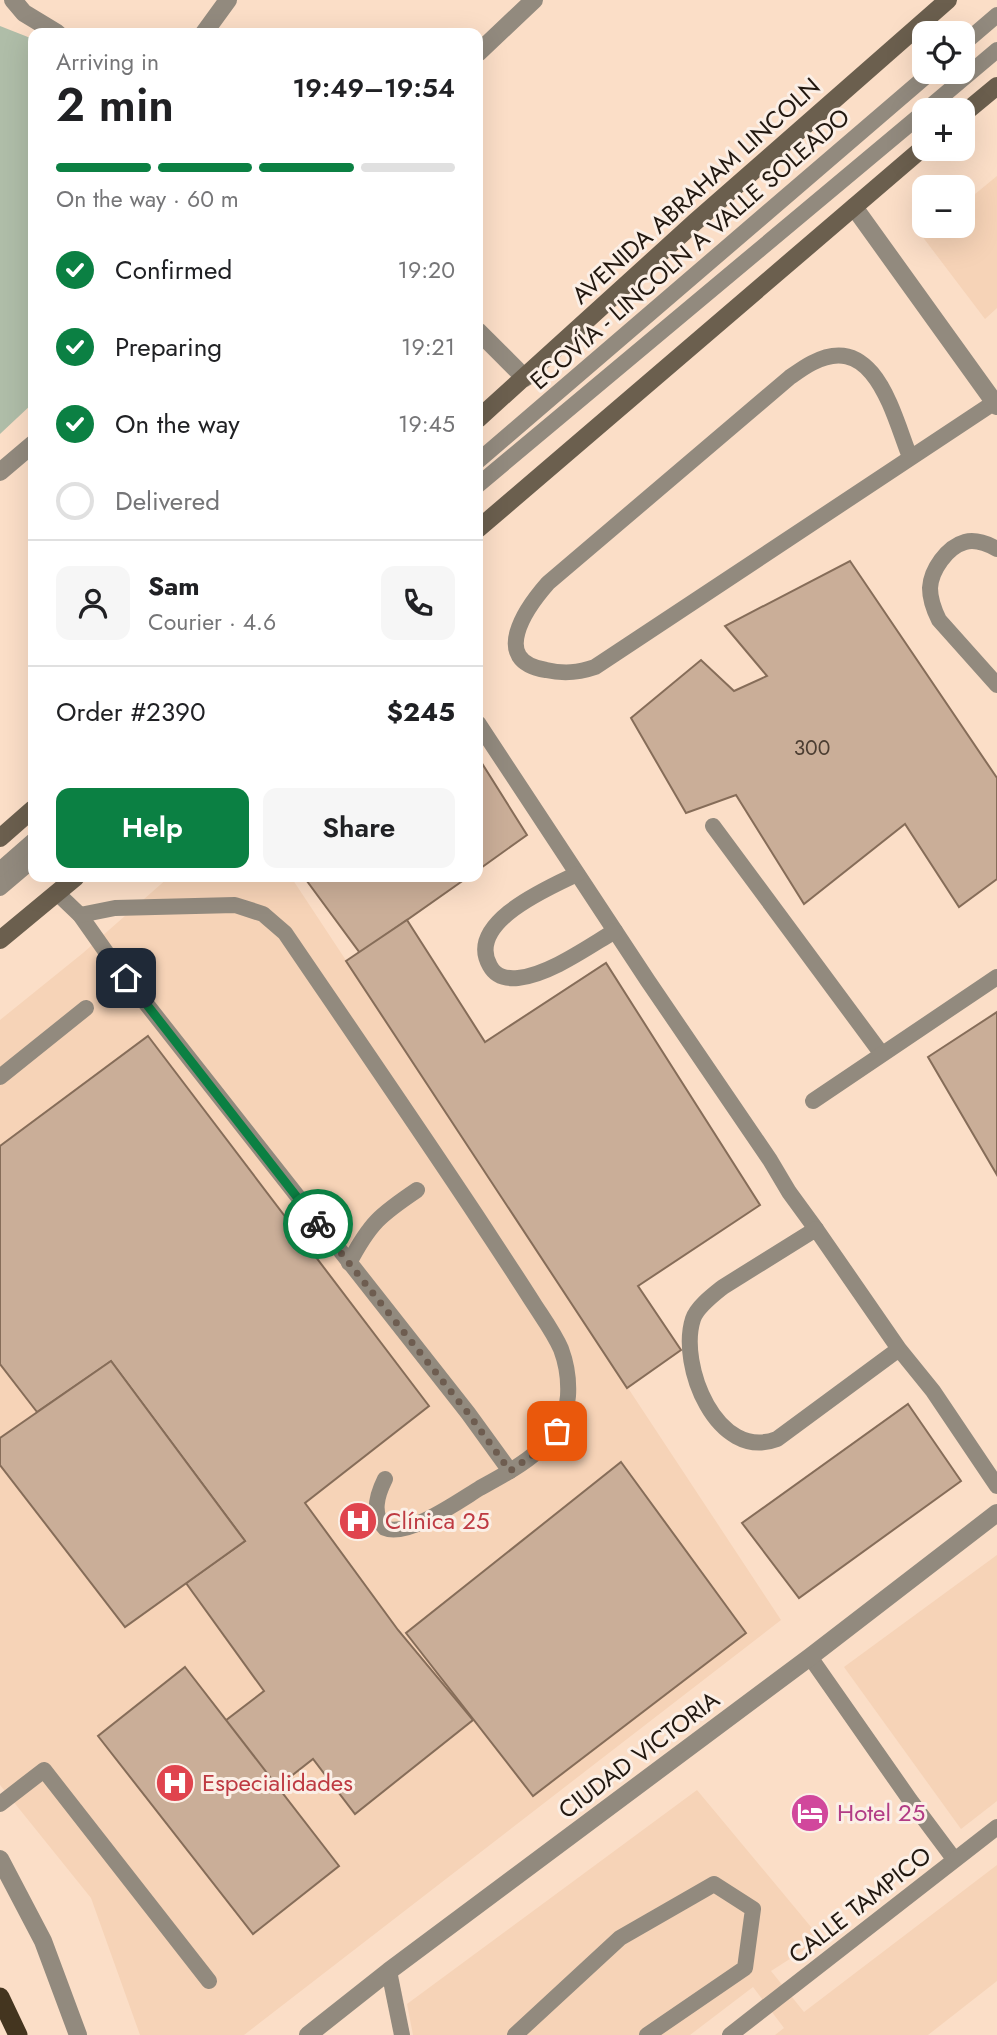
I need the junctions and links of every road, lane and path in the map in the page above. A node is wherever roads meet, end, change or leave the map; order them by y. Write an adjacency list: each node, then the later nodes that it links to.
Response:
1 (13, 0): 6 (street)
2 (228, 0): 7 (street)
3 (534, 0): 9 (street)
4 (947, 0): 19 (main road, AVENIDA ABRAHAM LINCOLN)
5 (997, 15): 8 (lane)
6 (49, 28)
7 (208, 28)
8 (975, 34)
9 (483, 48)
10 (997, 50): 13 (lane)
11 (917, 84): 23 (lane, ECOVÍA - LINCOLN A VALLE SOLEADO)
12 (997, 86): 14 (main road)
13 (940, 98)
14 (975, 104)
15 (912, 122): 26 (lane)
16 (912, 157): 17 (main road)
17 (854, 206): 20 (street); 27 (main road)
18 (483, 336): 19 (street)
19 (524, 378): 21 (main road, AVENIDA ABRAHAM LINCOLN)
20 (996, 404): 24 (lane)
21 (483, 415)
22 (28, 448): 25 (street)
23 (483, 457)
24 (910, 457): 24 (lane)
25 (0, 472)
26 (483, 481)
27 (483, 525)
28 (997, 549): 29 (lane)
29 (997, 685)
30 (483, 731): 37 (lane)
31 (28, 813): 33 (main road)
32 (713, 826): 46 (lane)
33 (0, 838)
34 (28, 845): 36 (lane)
35 (28, 864): 39 (lane)
36 (0, 870)
37 (577, 874): 42 (lane); 42 (lane)
38 (70, 882): 40 (main road)
39 (0, 888)
40 (57, 893): 41 (lane); 43 (main road)
41 (80, 915): 51 (lane); 53 (lane)
42 (615, 931): 50 (lane)
43 (0, 940)
44 (997, 976): 46 (lane)
45 (86, 1008): 47 (lane)
46 (881, 1053): 48 (lane)
47 (0, 1077)
48 (813, 1101)
49 (417, 1191): 51 (lane)
50 (816, 1229): 52 (lane); 52 (lane)
51 (349, 1263): 53 (lane)
52 (899, 1349): 55 (lane)
53 (510, 1471): 54 (lane)
54 (384, 1479)
55 (997, 1486)
56 (997, 1513): 57 (street, CIUDAD VICTORIA)
57 (810, 1657): 61 (lane, CALLE TAMPICO); 62 (street, CIUDAD VICTORIA)
58 (0, 1804): 63 (lane)
59 (997, 1827): 61 (lane)
60 (0, 1859): 66 (street)
61 (954, 1859): 71 (lane, CALLE TAMPICO)
62 (389, 1971): 67 (street, CIUDAD VICTORIA); 68 (lane)
63 (209, 1981)
64 (0, 1997): 65 (highway)
65 (18, 2035)
66 (78, 2035)
67 (308, 2035)
68 (402, 2035)
69 (514, 2035): 70 (lane)
70 (647, 2035)
71 (730, 2035)

